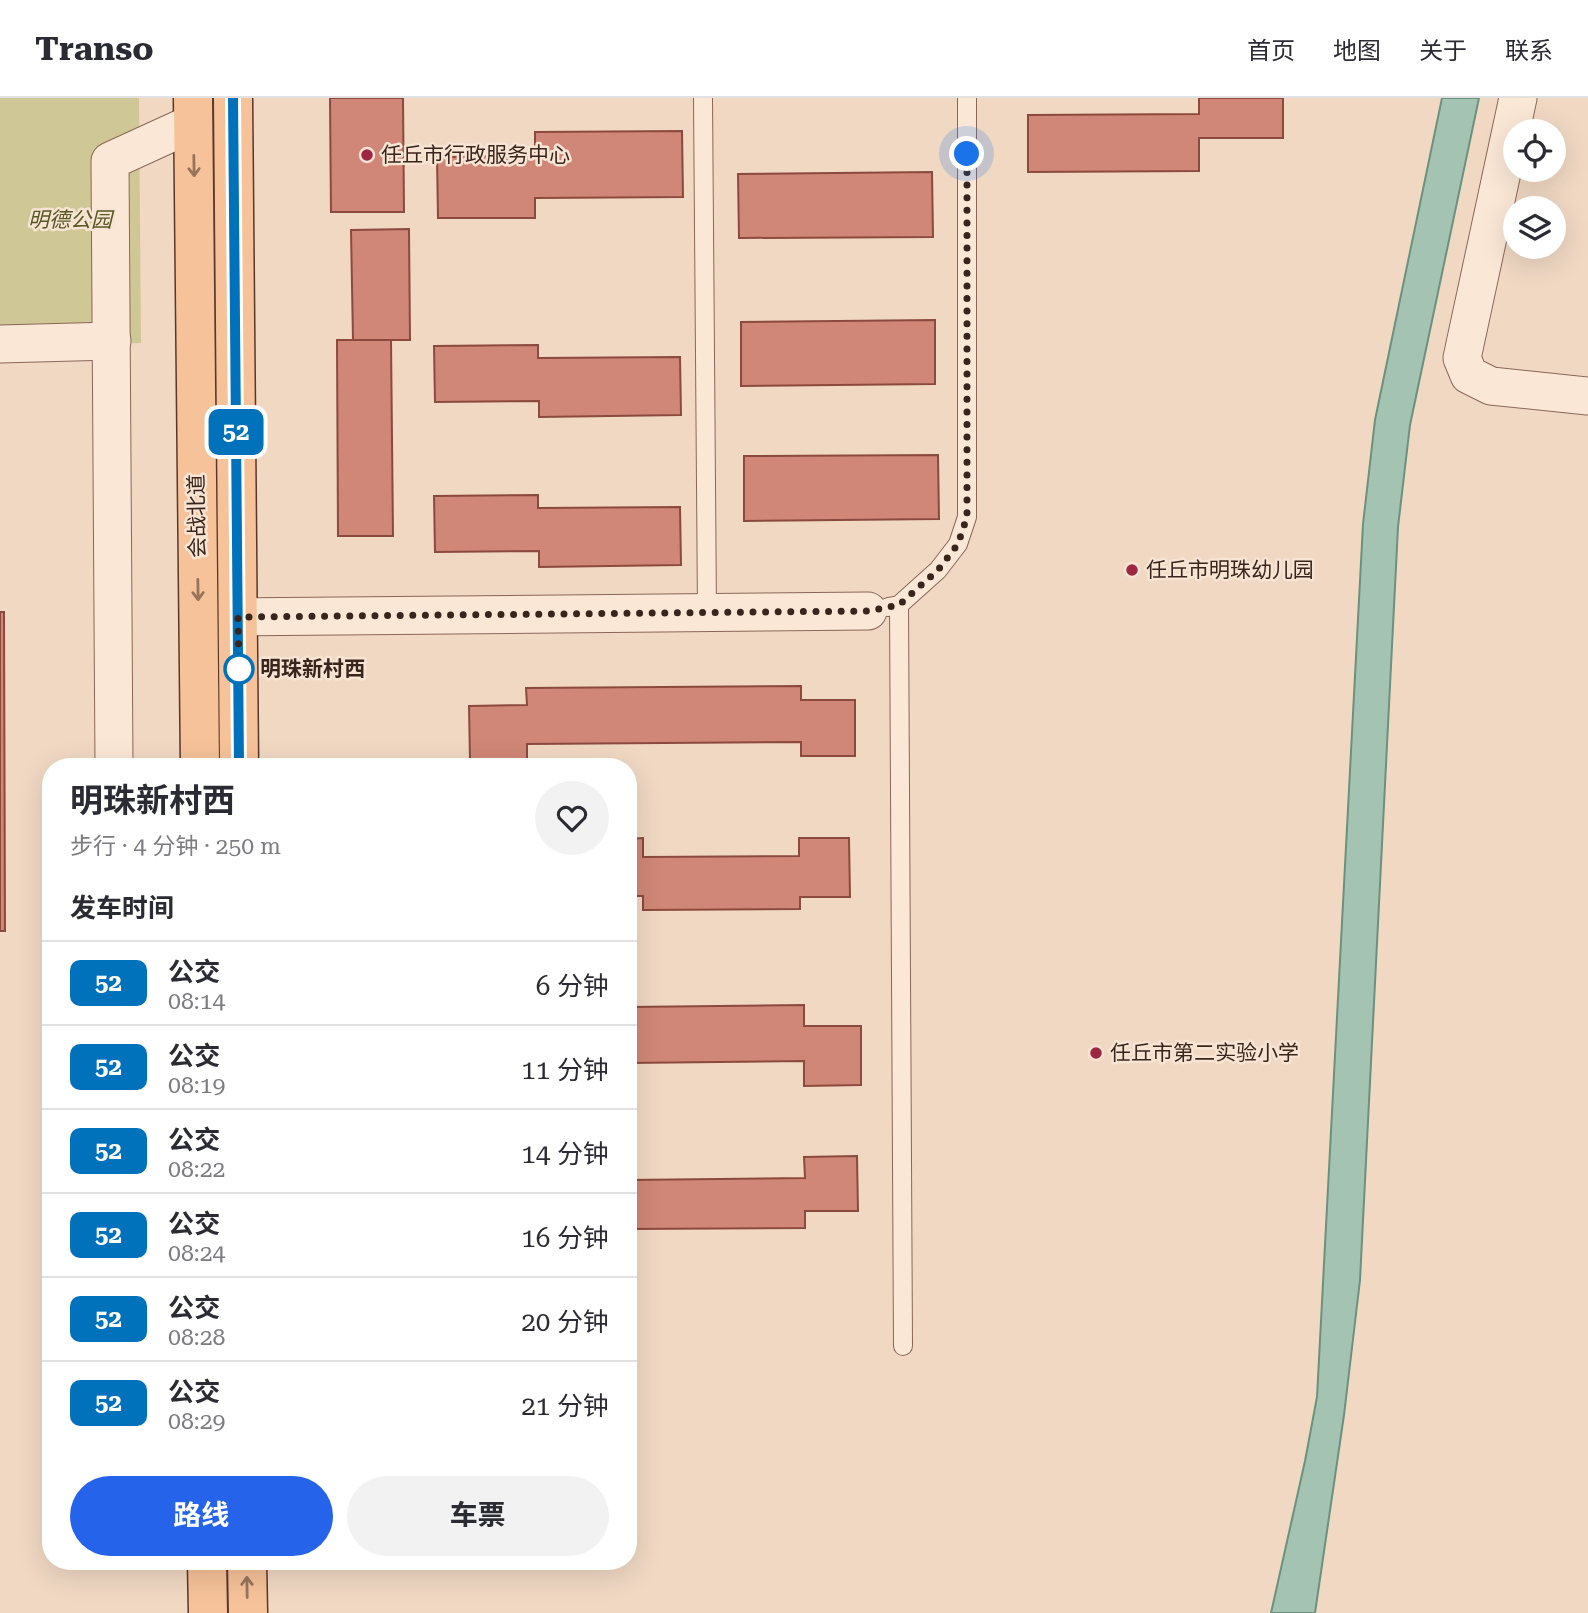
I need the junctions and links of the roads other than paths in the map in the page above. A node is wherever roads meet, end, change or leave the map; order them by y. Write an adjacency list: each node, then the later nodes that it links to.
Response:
1 (233, 98): 11 (main road, 会战北道)
2 (703, 98): 10 (lane)
3 (967, 98): 9 (lane)
4 (1518, 98): 8 (street)
5 (193, 111): 6 (street); 13 (main road, 会战北道, one-way to 13)
6 (111, 341): 7 (street); 12 (street)
7 (0, 344)
8 (1588, 396)
9 (883, 608): 10 (street); 15 (lane)
10 (707, 612): 11 (street)
11 (238, 617): 14 (main road, 会战北道)
12 (114, 758)
13 (200, 758)
14 (239, 758)
15 (904, 1346)
16 (207, 1570): 18 (main road)
17 (247, 1570): 19 (main road, one-way to 17)
18 (208, 1613)
19 (248, 1613)

